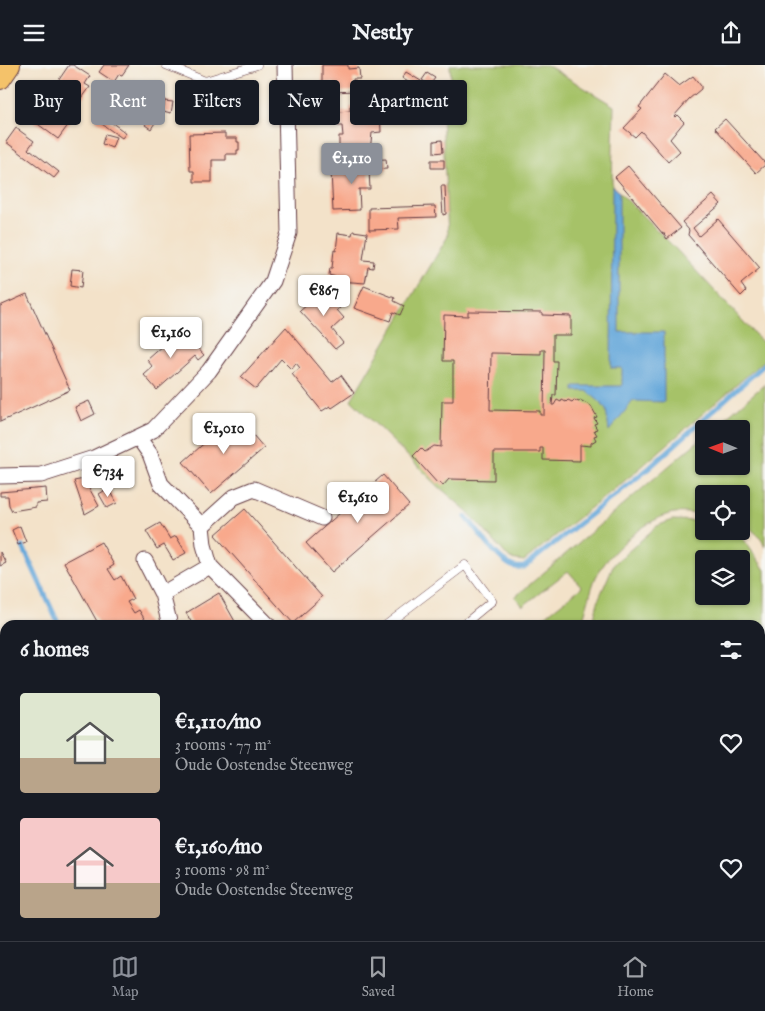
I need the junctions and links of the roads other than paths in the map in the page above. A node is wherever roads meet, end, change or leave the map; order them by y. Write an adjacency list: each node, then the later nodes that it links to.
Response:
1 (9, 65): 5 (main road)
2 (166, 65): 3 (lane)
3 (257, 65)
4 (285, 65): 6 (street)
5 (0, 78)
6 (138, 437): 7 (street); 9 (street)
7 (0, 476)
8 (322, 518): 9 (street)
9 (202, 526): 11 (street)
10 (145, 561): 12 (street)
11 (210, 566): 12 (street); 14 (street)
12 (162, 595): 13 (street)
13 (169, 620)
14 (263, 620)
15 (392, 620): 16 (lane)
16 (469, 620)

